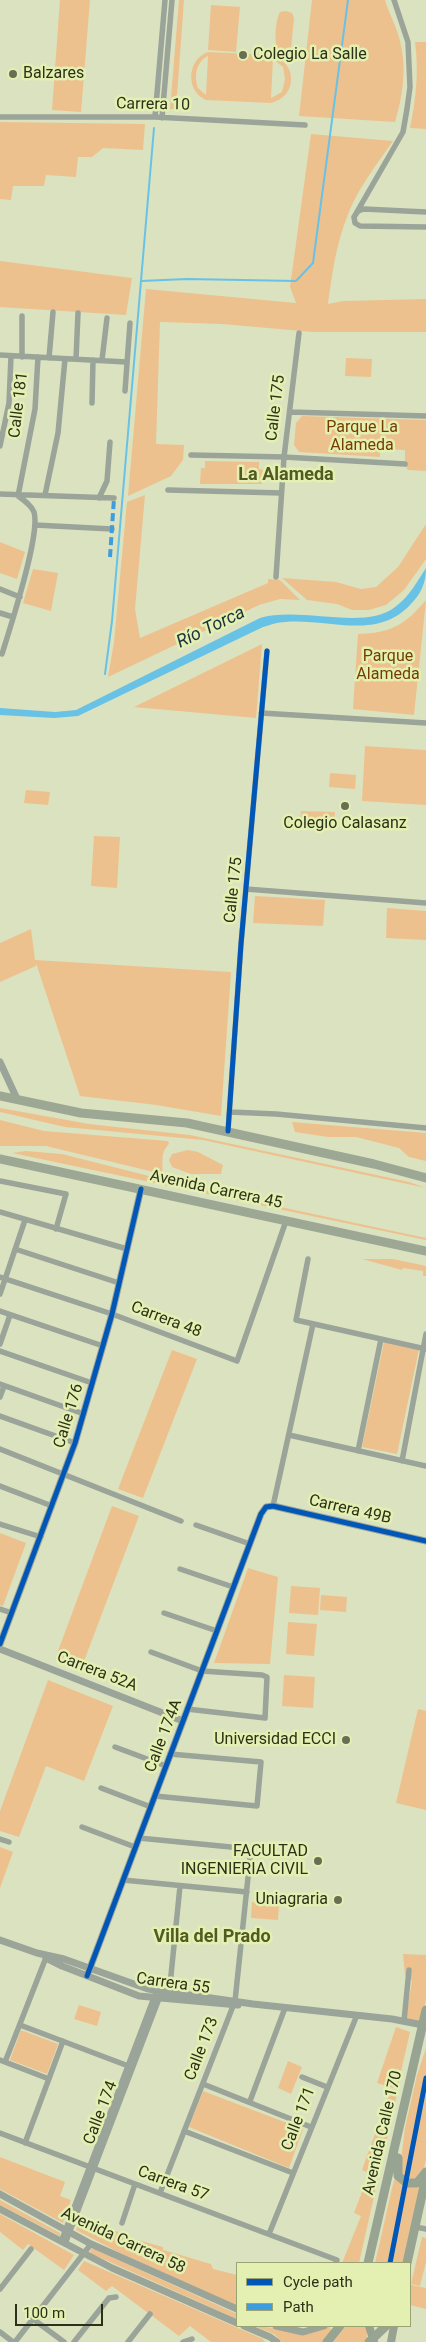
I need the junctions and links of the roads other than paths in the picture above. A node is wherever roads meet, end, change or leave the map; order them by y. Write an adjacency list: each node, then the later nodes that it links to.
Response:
1 (165, 0): 4 (street)
2 (172, 0): 4 (street)
3 (394, 0): 8 (street)
4 (159, 117): 5 (street, Carrera 10); 6 (street, Carrera 10)
5 (0, 118)
6 (306, 125)
7 (426, 212): 8 (street)
8 (354, 217): 9 (street)
9 (426, 227)
10 (53, 312): 20 (street, Calle 181)
11 (78, 313): 22 (street)
12 (22, 316): 18 (street)
13 (106, 318): 24 (street)
14 (130, 323): 25 (street)
15 (299, 333): 28 (street, Calle 175)
16 (0, 355): 17 (street)
17 (11, 356): 18 (street); 31 (street)
18 (22, 357): 19 (street)
19 (38, 357): 20 (street); 39 (street, Calle 181)
20 (49, 358): 21 (street)
21 (65, 359): 22 (street); 38 (street)
22 (76, 359): 23 (street)
23 (93, 360): 24 (street); 27 (street)
24 (102, 360): 25 (street)
25 (126, 362): 26 (street)
26 (125, 391)
27 (92, 403)
28 (290, 412): 29 (street); 33 (street, Calle 175)
29 (426, 416)
30 (110, 442): 40 (street)
31 (0, 446)
32 (191, 455): 33 (street)
33 (284, 457): 34 (street); 36 (street, Calle 175)
34 (405, 464)
35 (168, 490): 36 (street)
36 (281, 493): 44 (street, Calle 175)
37 (0, 494): 39 (street)
38 (45, 495): 39 (street); 40 (street)
39 (18, 496): 42 (street)
40 (99, 498): 41 (street)
41 (114, 498)
42 (35, 525): 43 (street); 46 (street)
43 (112, 529)
44 (276, 577)
45 (0, 589): 46 (street)
46 (20, 597): 48 (street)
47 (0, 613): 48 (street)
48 (13, 617): 50 (street)
49 (267, 651): 51 (street, Calle 175)
50 (2, 654)
51 (261, 713): 52 (street); 53 (street, Calle 175)
52 (426, 723)
53 (246, 889): 54 (street); 58 (street, Calle 175)
54 (426, 904)
55 (0, 1062): 57 (street)
56 (0, 1096): 57 (highway)
57 (17, 1099): 60 (highway)
58 (230, 1112): 59 (street); 60 (street, Calle 175)
59 (426, 1128)
60 (228, 1131): 62 (highway)
61 (0, 1159): 64 (highway, Avenida Carrera 45)
62 (426, 1178)
63 (0, 1181): 68 (street)
64 (141, 1189): 67 (highway, Avenida Carrera 45); 70 (street, Calle 176)
65 (0, 1212): 66 (street)
66 (25, 1220): 68 (street); 69 (street)
67 (286, 1221): 71 (highway, Avenida Carrera 45); 77 (street, Carrera 48)
68 (56, 1229): 70 (street)
69 (15, 1249): 73 (street); 74 (street)
70 (127, 1249): 74 (street, Calle 176)
71 (426, 1251)
72 (308, 1259): 79 (street)
73 (2, 1277): 75 (street); 77 (street, Carrera 48)
74 (119, 1283): 77 (street, Calle 176)
75 (0, 1294)
76 (0, 1312): 78 (street)
77 (112, 1314): 83 (street, Calle 176)
78 (10, 1315): 82 (street); 83 (street)
79 (313, 1324): 81 (street); 91 (street, Calle 174A)
80 (426, 1334): 84 (street)
81 (381, 1339): 84 (street); 94 (street)
82 (0, 1344)
83 (103, 1346): 86 (street, Calle 176)
84 (425, 1348): 95 (street)
85 (0, 1351): 86 (street)
86 (92, 1383): 89 (street, Calle 176)
87 (2, 1385): 88 (street); 89 (street)
88 (0, 1397)
89 (84, 1414): 92 (street, Calle 176)
90 (0, 1416): 92 (street)
91 (289, 1435): 94 (street); 100 (street, Calle 174A)
92 (75, 1443): 97 (street, Calle 176)
93 (0, 1449): 97 (street)
94 (358, 1451): 95 (street)
95 (402, 1461): 96 (street)
96 (426, 1466)
97 (64, 1474): 99 (street, Calle 176); 101 (street)
98 (0, 1486): 99 (street)
99 (52, 1506): 104 (street, Calle 176)
100 (270, 1506): 105 (street, Carrera 49B); 106 (street, Calle 174A)
101 (181, 1521)
102 (0, 1524): 104 (street)
103 (196, 1525): 106 (street)
104 (41, 1537): 111 (street, Calle 176)
105 (426, 1541)
106 (250, 1544): 108 (street, Calle 174A)
107 (180, 1570): 108 (street)
108 (233, 1588): 112 (street, Calle 174A)
109 (0, 1609): 111 (street)
110 (164, 1613): 112 (street)
111 (12, 1614): 113 (street, Calle 176)
112 (217, 1631): 116 (street, Calle 174A)
113 (0, 1644)
114 (0, 1649): 118 (street, Carrera 52A)
115 (151, 1652): 116 (street)
116 (202, 1671): 117 (street, Calle 174A); 117 (street)
117 (188, 1709): 118 (street, Calle 174A)
118 (183, 1721): 120 (street, Calle 174A)
119 (115, 1747): 121 (street)
120 (170, 1754): 121 (street, Calle 174A); 123 (street)
121 (166, 1766): 123 (street, Calle 174A)
122 (101, 1788): 124 (street)
123 (155, 1796): 124 (street, Calle 174A)
124 (151, 1807): 126 (street, Calle 174A)
125 (82, 1827): 129 (street)
126 (139, 1838): 129 (street, Calle 174A); 132 (street, Calle 173)
127 (0, 1839): 128 (street)
128 (9, 1842)
129 (136, 1847): 130 (street, Calle 174A)
130 (123, 1880): 131 (street); 136 (street, Calle 174A)
131 (180, 1886): 132 (street); 138 (street)
132 (247, 1892): 139 (street, Calle 173)
133 (0, 1940): 134 (street, Carrera 55)
134 (46, 1957): 136 (street, Carrera 55); 144 (street)
135 (410, 1970): 143 (street)
136 (88, 1972): 137 (street, Carrera 55)
137 (157, 1995): 138 (street, Carrera 55); 148 (street, Calle 174)
138 (169, 1996): 139 (street, Carrera 55)
139 (234, 2003): 140 (street, Carrera 55); 151 (street, Calle 173)
140 (285, 2008): 142 (street, Carrera 55); 153 (street)
141 (426, 2010): 145 (main road)
142 (357, 2015): 143 (street, Carrera 55); 152 (street, Calle 171)
143 (404, 2021): 145 (street, Carrera 55)
144 (20, 2025): 146 (street); 147 (street)
145 (424, 2029): 154 (main road, Avenida Calle 170)
146 (63, 2041): 148 (street); 150 (street)
147 (2, 2061): 150 (street)
148 (130, 2067): 159 (street, Calle 174)
149 (302, 2077): 152 (street)
150 (49, 2079): 158 (street)
151 (202, 2084): 153 (street); 156 (street, Calle 173)
152 (326, 2087): 155 (street, Calle 171)
153 (250, 2101): 155 (street)
154 (401, 2126): 160 (main road); 177 (main road, Avenida Calle 170)
155 (311, 2127): 161 (street, Calle 171)
156 (184, 2131): 161 (street); 165 (street, Calle 173)
157 (0, 2133): 158 (street, Carrera 57)
158 (25, 2143): 159 (street, Carrera 57)
159 (92, 2168): 163 (street, Carrera 57); 170 (street, Calle 174)
160 (426, 2172)
161 (293, 2173): 171 (street, Calle 171)
162 (426, 2178): 168 (main road)
163 (136, 2184): 165 (street, Carrera 57); 167 (street)
164 (0, 2194): 170 (street, Avenida Carrera 58)
165 (160, 2194): 171 (street, Carrera 57)
166 (0, 2208): 172 (street, Avenida Carrera 58)
167 (122, 2223)
168 (416, 2227): 169 (street); 178 (main road)
169 (426, 2229)
170 (68, 2232): 172 (street, Calle 174); 173 (street, Avenida Carrera 58)
171 (269, 2234): 176 (street, Carrera 57)
172 (63, 2243): 175 (street, Avenida Carrera 58)
173 (91, 2244): 175 (street); 181 (street, Avenida Carrera 58)
174 (30, 2249): 179 (street)
175 (83, 2254): 183 (street); 184 (street, Avenida Carrera 58)
176 (337, 2262)
177 (369, 2262)
178 (407, 2262)
179 (0, 2289)
180 (116, 2297): 197 (street)
181 (236, 2309)
182 (150, 2314): 198 (street)
183 (33, 2319): 195 (street); 196 (street)
184 (236, 2323)
185 (247, 2327): 200 (street)
186 (280, 2327): 187 (street)
187 (320, 2327)
188 (339, 2327): 201 (main road)
189 (369, 2327): 194 (main road)
190 (385, 2327): 194 (main road)
191 (394, 2327): 202 (main road)
192 (0, 2332): 195 (street)
193 (192, 2340): 199 (street)
194 (372, 2341)
195 (14, 2342)
196 (64, 2342)
197 (74, 2342)
198 (128, 2342)
199 (183, 2342)
200 (277, 2342)
201 (327, 2342)
202 (391, 2342)

